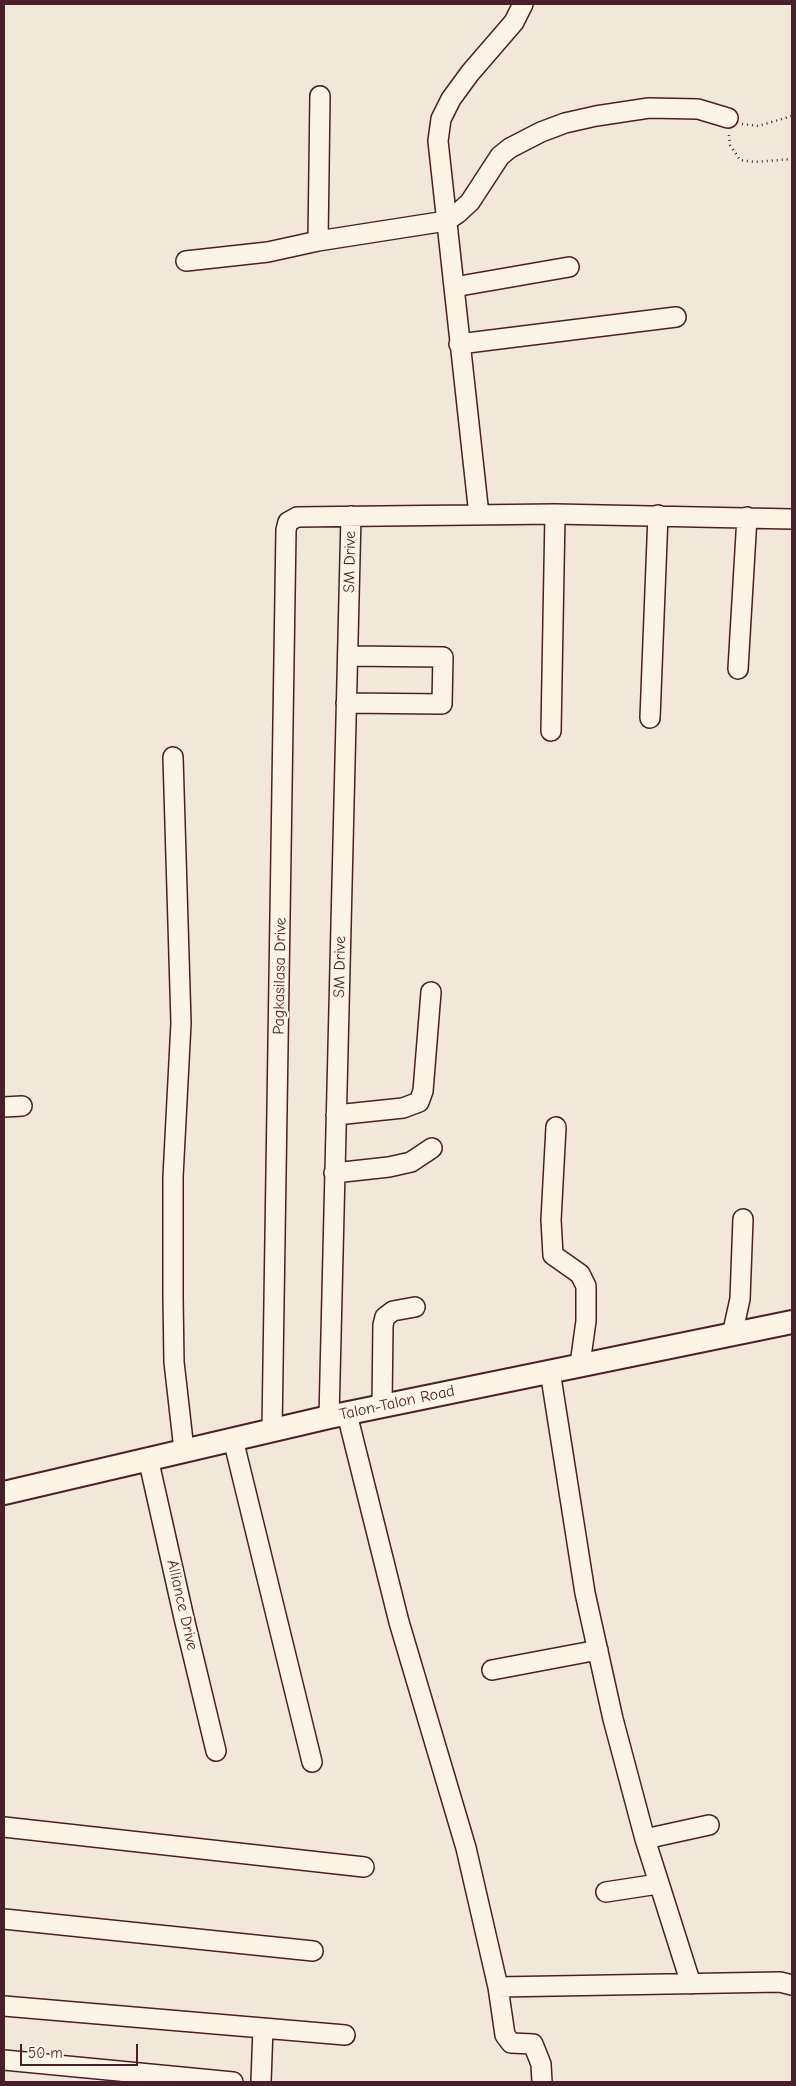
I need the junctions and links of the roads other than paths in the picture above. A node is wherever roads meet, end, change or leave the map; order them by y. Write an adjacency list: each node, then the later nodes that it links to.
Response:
1 (523, 4): 4 (street)
2 (320, 96): 5 (street)
3 (728, 118): 4 (street)
4 (446, 221): 5 (street); 8 (street)
5 (318, 241): 6 (street)
6 (186, 261)
7 (570, 266): 8 (street)
8 (454, 287): 10 (street)
9 (676, 317): 10 (street)
10 (459, 344): 12 (street)
11 (555, 514): 12 (street); 13 (street); 21 (street)
12 (479, 515): 14 (street)
13 (658, 515): 15 (street); 20 (street)
14 (351, 516): 17 (street, SM Drive); 36 (street, Pagkasilasa Drive)
15 (747, 518): 16 (street); 18 (street)
16 (792, 519)
17 (348, 656): 19 (street, SM Drive); 19 (street)
18 (738, 669)
19 (346, 703): 24 (street, SM Drive)
20 (650, 718)
21 (551, 732)
22 (173, 757): 38 (street)
23 (431, 992): 24 (street)
24 (336, 1115): 27 (street, SM Drive)
25 (556, 1127): 32 (street)
26 (432, 1148): 27 (street)
27 (334, 1173): 35 (street, SM Drive)
28 (743, 1218): 31 (street)
29 (415, 1307): 34 (street)
30 (792, 1322): 31 (street, Talon-Talon Road)
31 (732, 1335): 32 (street, Talon-Talon Road)
32 (580, 1364): 33 (street, Talon-Talon Road)
33 (550, 1371): 34 (street, Talon-Talon Road); 41 (street)
34 (382, 1406): 35 (street, Talon-Talon Road)
35 (338, 1415): 36 (street, Talon-Talon Road); 55 (street, SM Drive)
36 (272, 1430): 37 (street, Talon-Talon Road)
37 (232, 1439): 38 (street, Talon-Talon Road); 44 (street)
38 (184, 1450): 39 (street, Talon-Talon Road)
39 (148, 1458): 40 (street, Talon-Talon Road); 43 (street, Alliance Drive)
40 (4, 1493)
41 (598, 1650): 42 (street); 47 (street)
42 (492, 1670)
43 (216, 1750)
44 (312, 1762)
45 (709, 1825): 47 (street)
46 (4, 1827): 48 (street)
47 (645, 1839): 49 (street)
48 (364, 1866)
49 (658, 1884): 50 (street); 53 (street)
50 (606, 1892)
51 (4, 1919): 52 (street)
52 (312, 1951)
53 (691, 1984): 54 (street); 55 (street)
54 (792, 1985)
55 (498, 1987): 62 (street, SM Drive)
56 (4, 2006): 57 (street)
57 (263, 2028): 58 (street); 61 (street)
58 (345, 2035)
59 (4, 2060): 60 (street)
60 (233, 2082)
61 (261, 2082)
62 (542, 2082)

